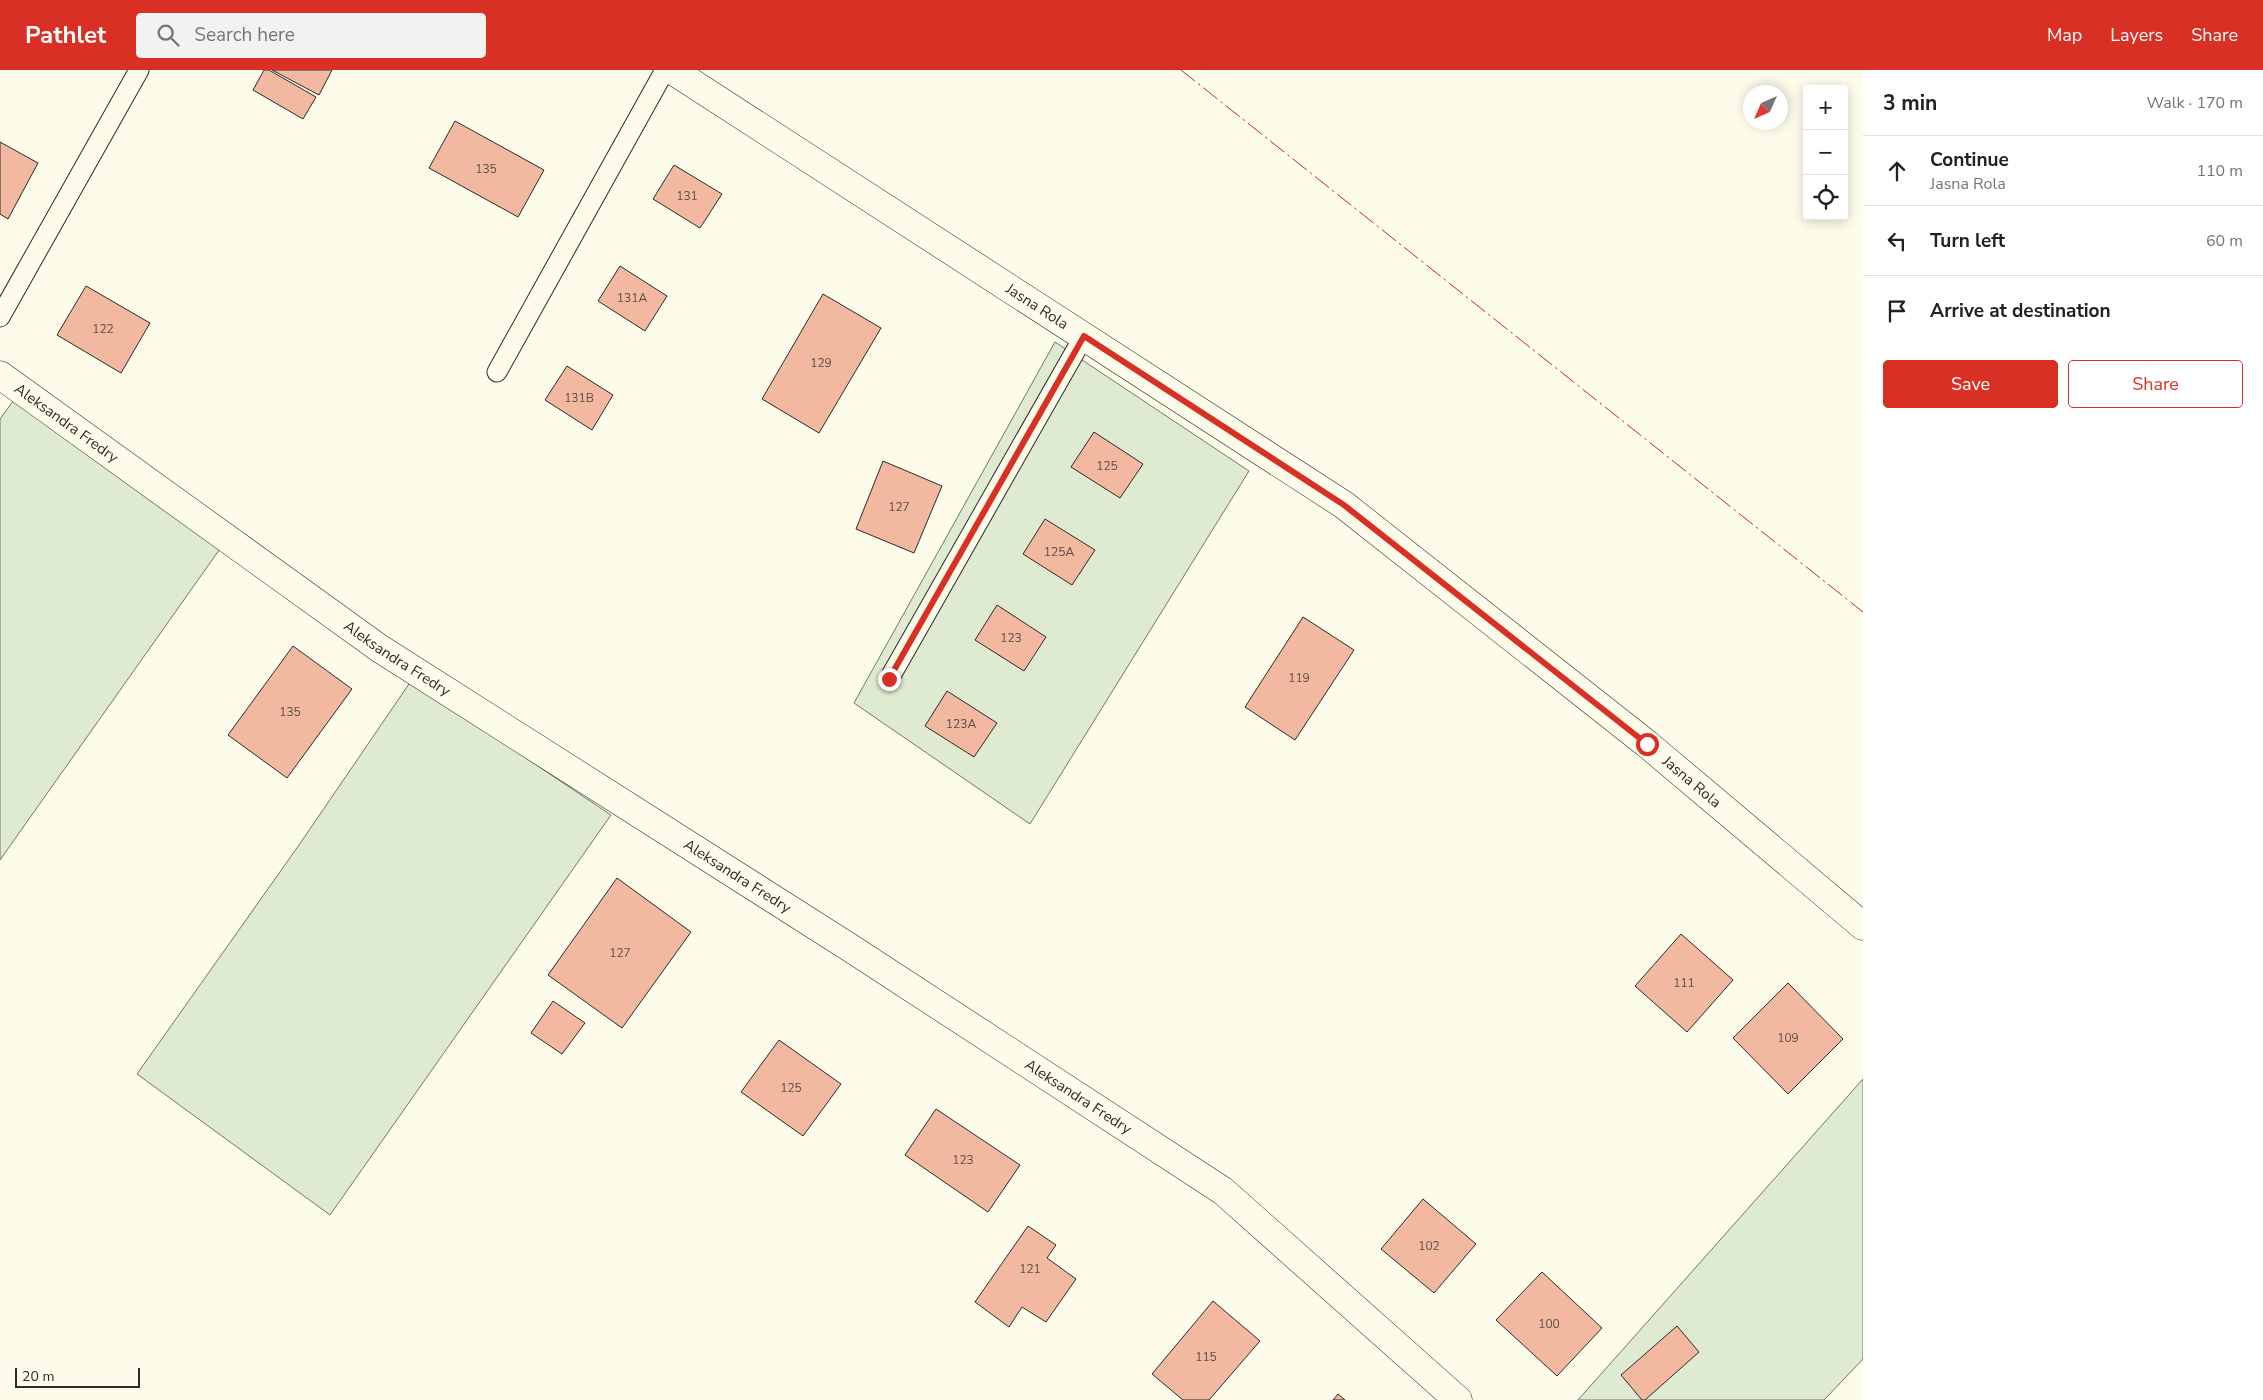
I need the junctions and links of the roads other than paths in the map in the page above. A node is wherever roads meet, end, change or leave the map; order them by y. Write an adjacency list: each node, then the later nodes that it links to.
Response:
1 (140, 70): 4 (lane)
2 (665, 70): 6 (lane)
3 (672, 70): 5 (street, Jasna Rola)
4 (0, 317)
5 (1084, 336): 8 (lane); 9 (street, Jasna Rola)
6 (497, 372)
7 (0, 375): 10 (street, Aleksandra Fredry)
8 (889, 679)
9 (1863, 926)
10 (1458, 1400)

